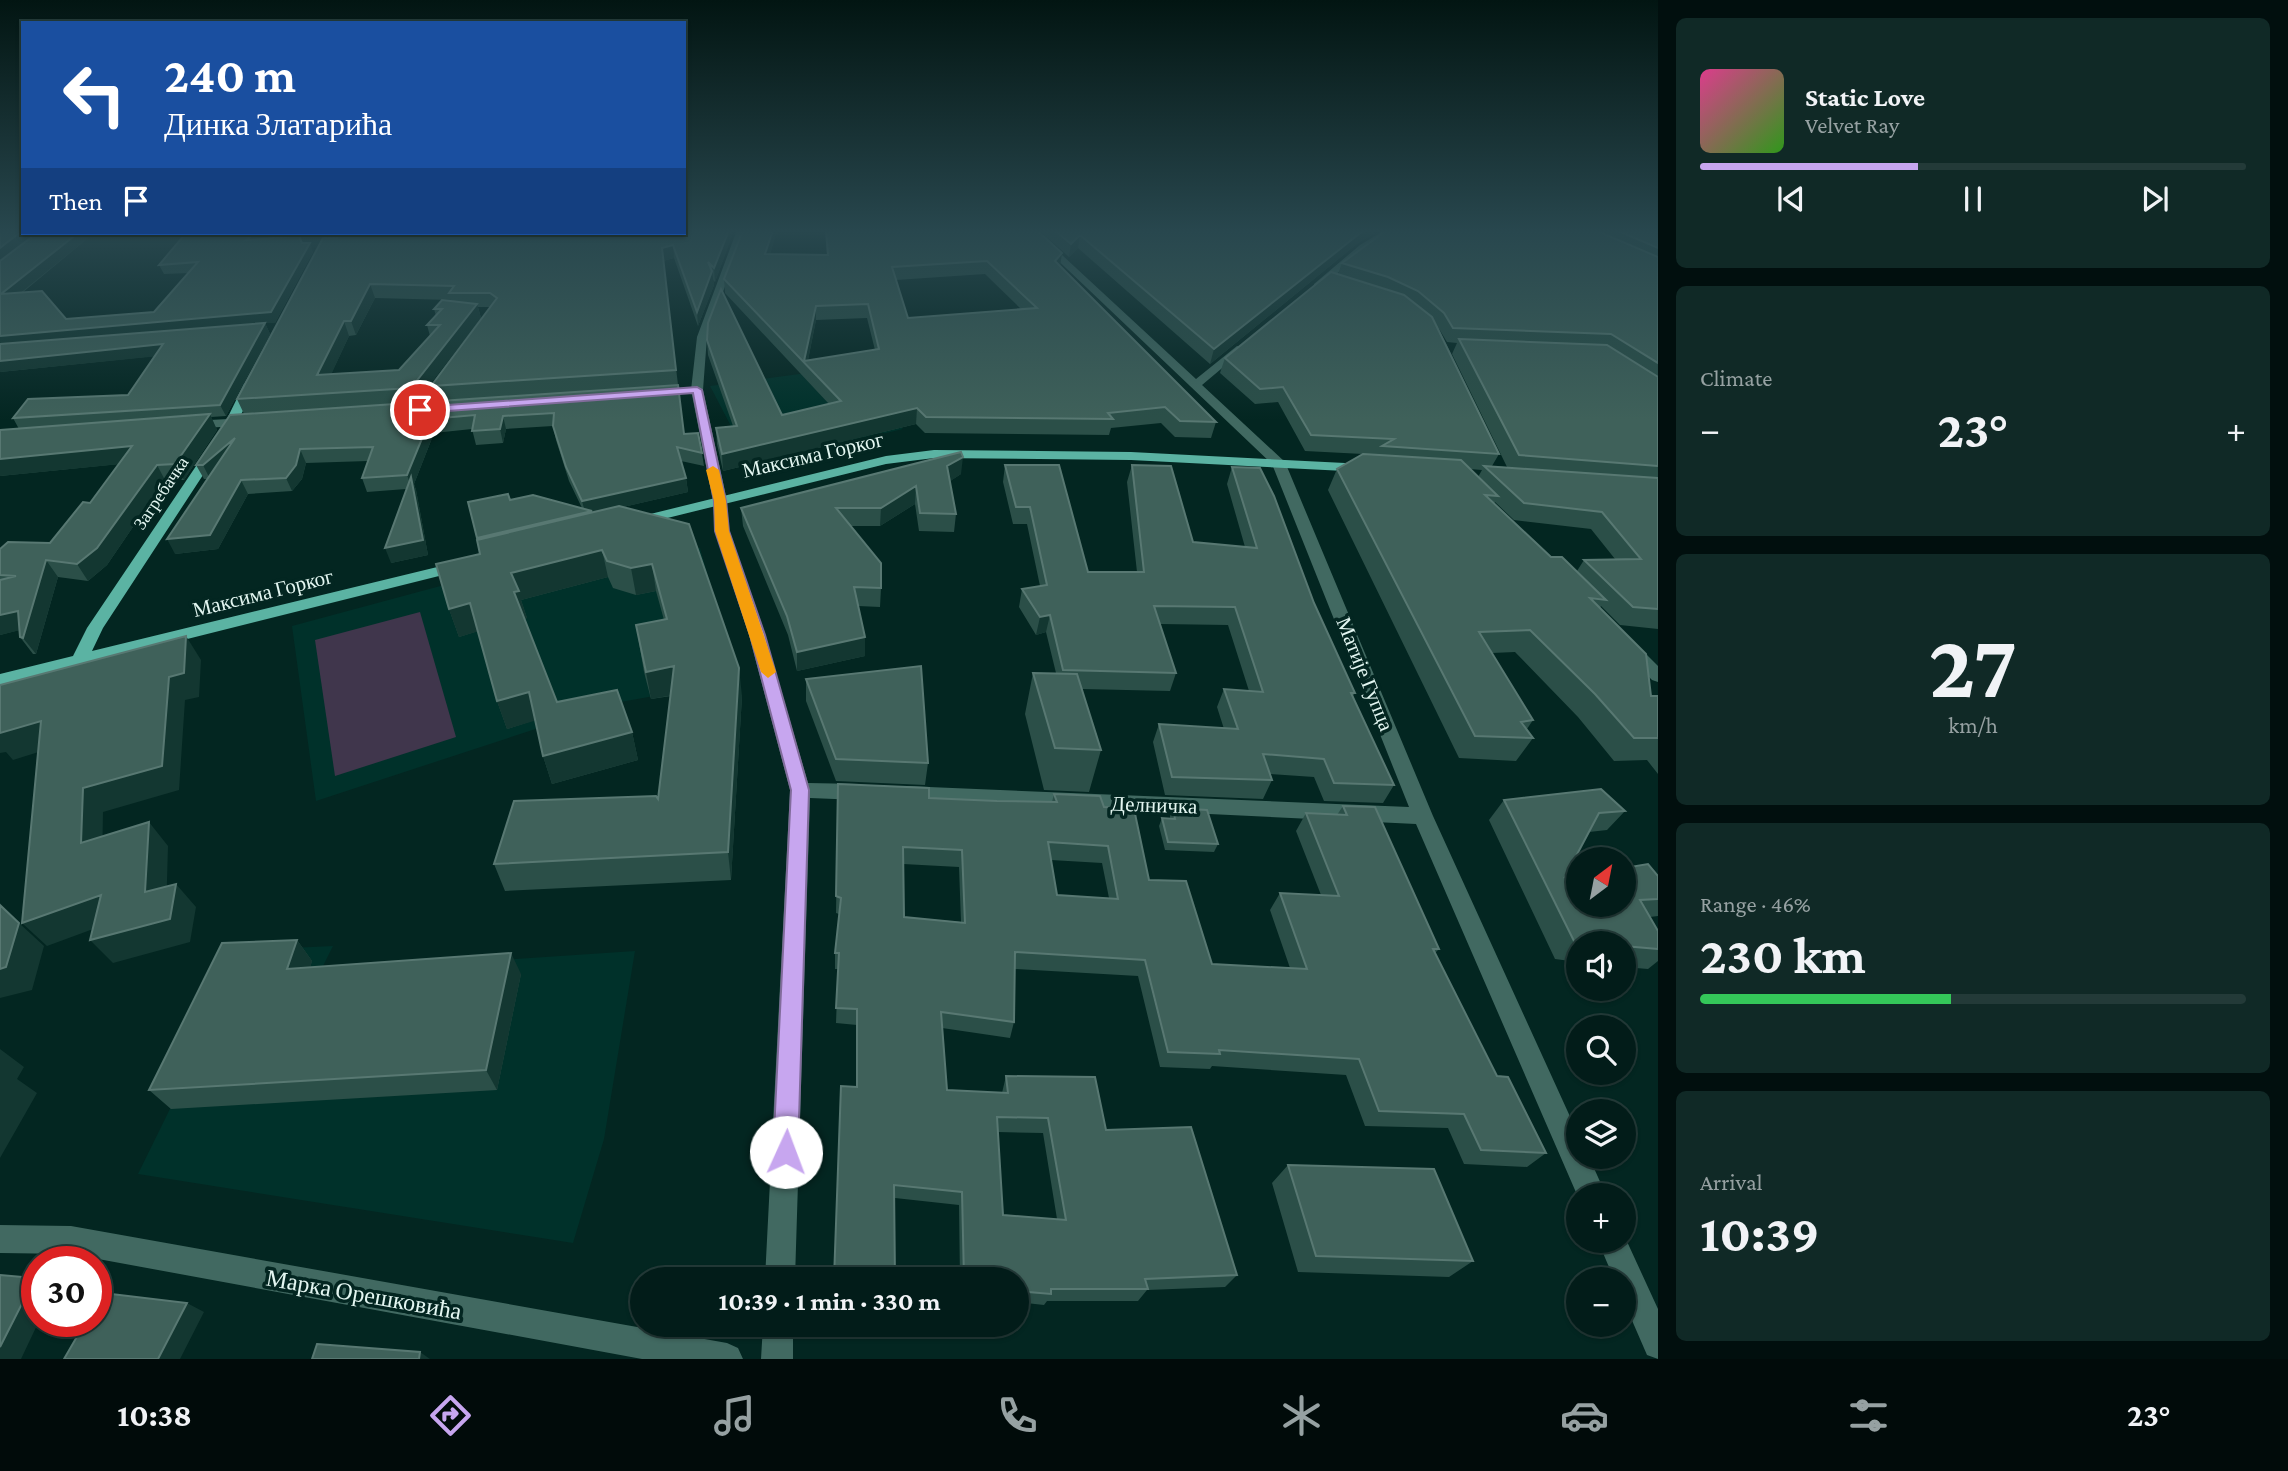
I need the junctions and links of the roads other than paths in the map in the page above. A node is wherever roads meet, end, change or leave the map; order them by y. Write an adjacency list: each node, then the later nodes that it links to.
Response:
1 (718, 293): 9 (street)
2 (1098, 293): 8 (street, Матије Гупца)
3 (1309, 293): 4 (street)
4 (1305, 296)
5 (1251, 340): 8 (street)
6 (452, 368): 12 (street)
7 (254, 375): 15 (main road, Загребачка)
8 (1195, 385): 17 (street, Матије Гупца)
9 (697, 390): 10 (street); 19 (street)
10 (682, 391)
11 (434, 409): 12 (street)
12 (420, 410): 13 (street)
13 (406, 411)
14 (254, 421): 15 (street)
15 (231, 423): 16 (street); 23 (main road, Загребачка)
16 (171, 427)
17 (1278, 462): 18 (main road, Максима Горког); 19 (main road, Максима Горког); 27 (street, Матије Гупца)
18 (1384, 470)
19 (720, 501): 20 (main road, Максима Горког); 26 (street)
20 (617, 527)
21 (471, 564): 23 (main road, Максима Горког)
22 (1618, 637): 24 (street)
23 (80, 660): 25 (main road, Максима Горког)
24 (1658, 677)
25 (0, 680)
26 (800, 790): 27 (street, Делничка); 31 (street)
27 (1423, 817): 28 (street, Матије Гупца)
28 (1587, 1183)
29 (0, 1239): 34 (street, Марка Орешковића)
30 (1617, 1253): 33 (street)
31 (780, 1267)
32 (778, 1337): 35 (street)
33 (1658, 1344)
34 (727, 1359)
35 (777, 1359)

